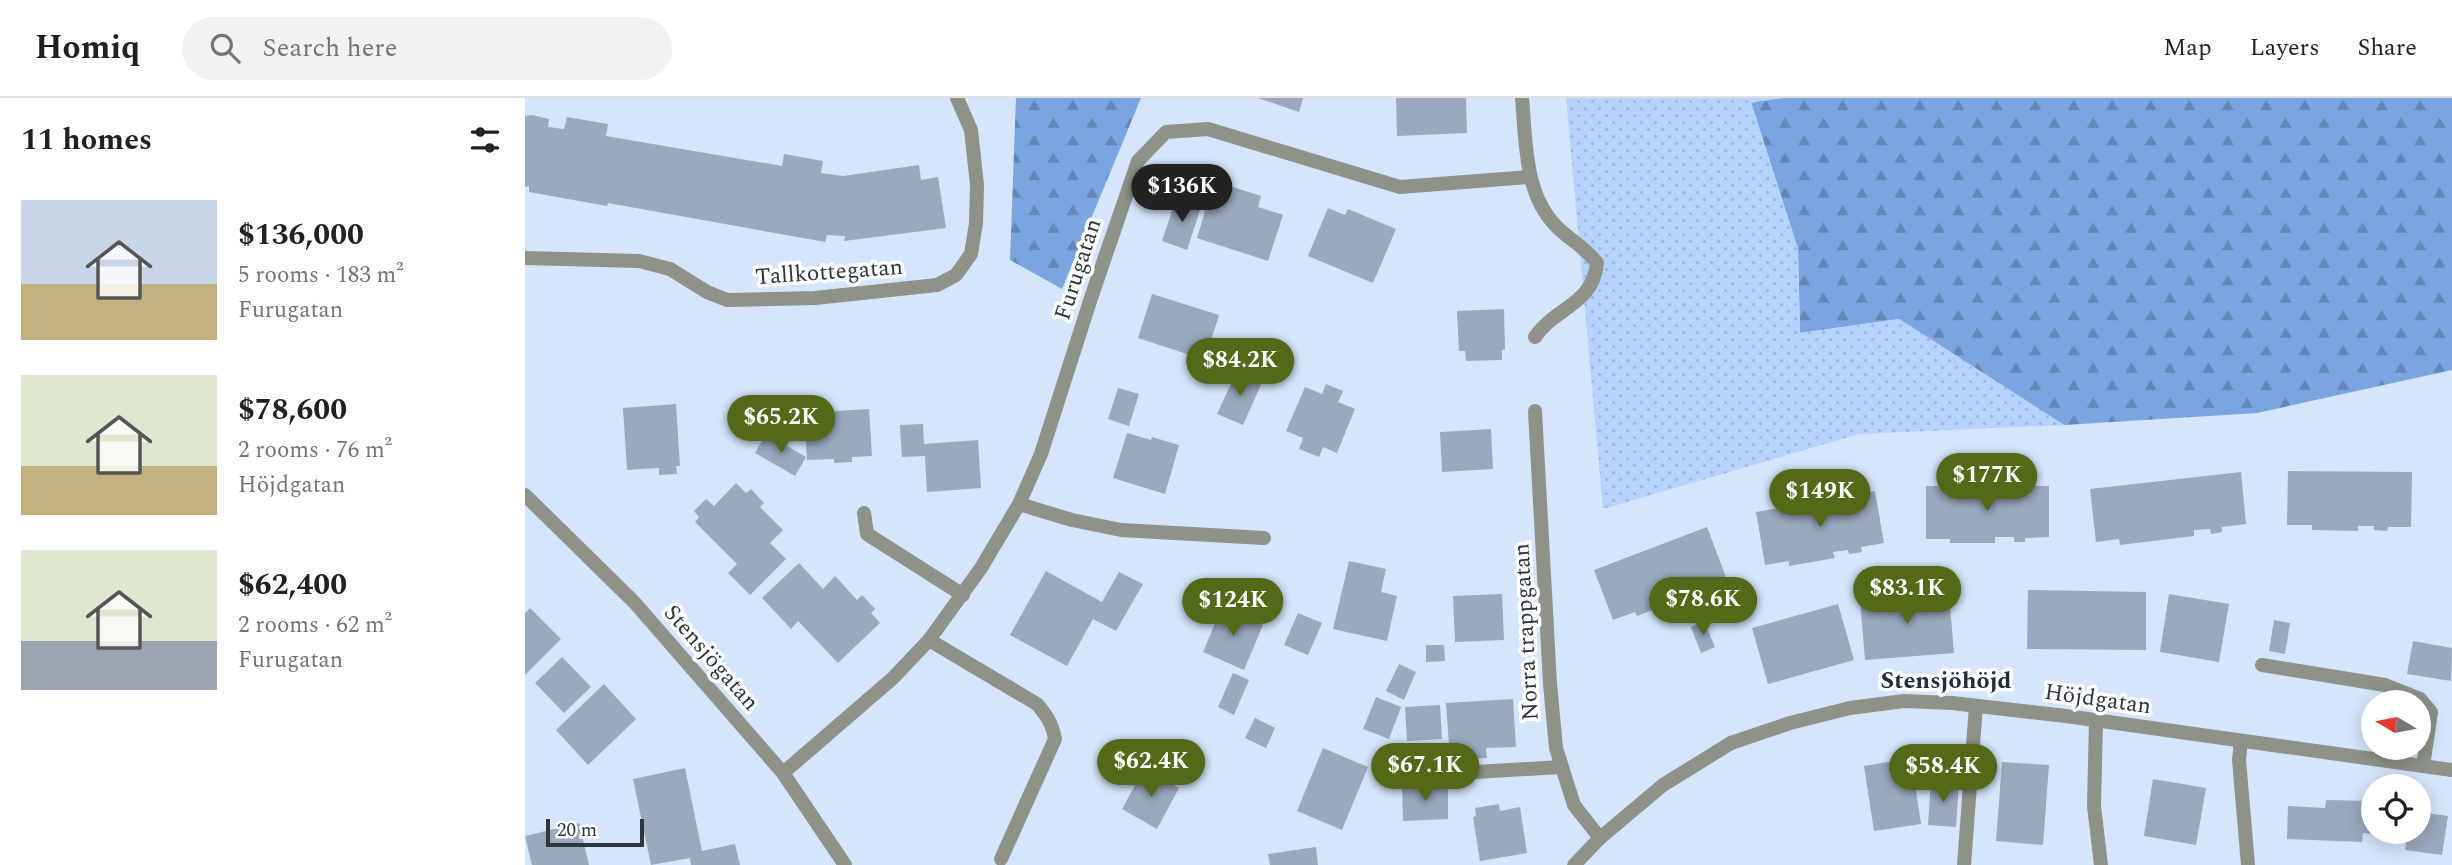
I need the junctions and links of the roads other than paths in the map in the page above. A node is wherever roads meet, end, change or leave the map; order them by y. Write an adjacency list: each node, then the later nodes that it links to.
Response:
1 (957, 98): 4 (street, Tallkottegatan)
2 (1523, 98): 3 (street)
3 (1530, 177): 5 (street); 8 (street, Furugatan)
4 (525, 258)
5 (1535, 337)
6 (1535, 411): 18 (street, Norra trappgatan)
7 (525, 495): 20 (street, Stensjögatan)
8 (1019, 504): 10 (street); 11 (street, Furugatan)
9 (864, 513): 11 (street)
10 (1264, 538)
11 (963, 595): 12 (street, Furugatan)
12 (929, 640): 20 (street, Furugatan); 23 (street)
13 (2262, 665): 17 (street)
14 (1976, 706): 15 (street, Höjdgatan); 22 (street, Höjdgatan); 26 (street)
15 (2096, 721): 16 (street, Höjdgatan); 27 (street)
16 (2241, 741): 17 (street, Höjdgatan); 28 (street)
17 (2423, 766): 19 (street, Höjdgatan)
18 (1561, 767): 21 (street); 22 (street, Norra trappgatan)
19 (2452, 770)
20 (783, 773): 24 (street, Stensjögatan)
21 (1408, 776)
22 (1600, 838): 25 (street, Höjdgatan)
23 (1001, 859)
24 (845, 865)
25 (1574, 865)
26 (1964, 865)
27 (2101, 865)
28 (2248, 865)

